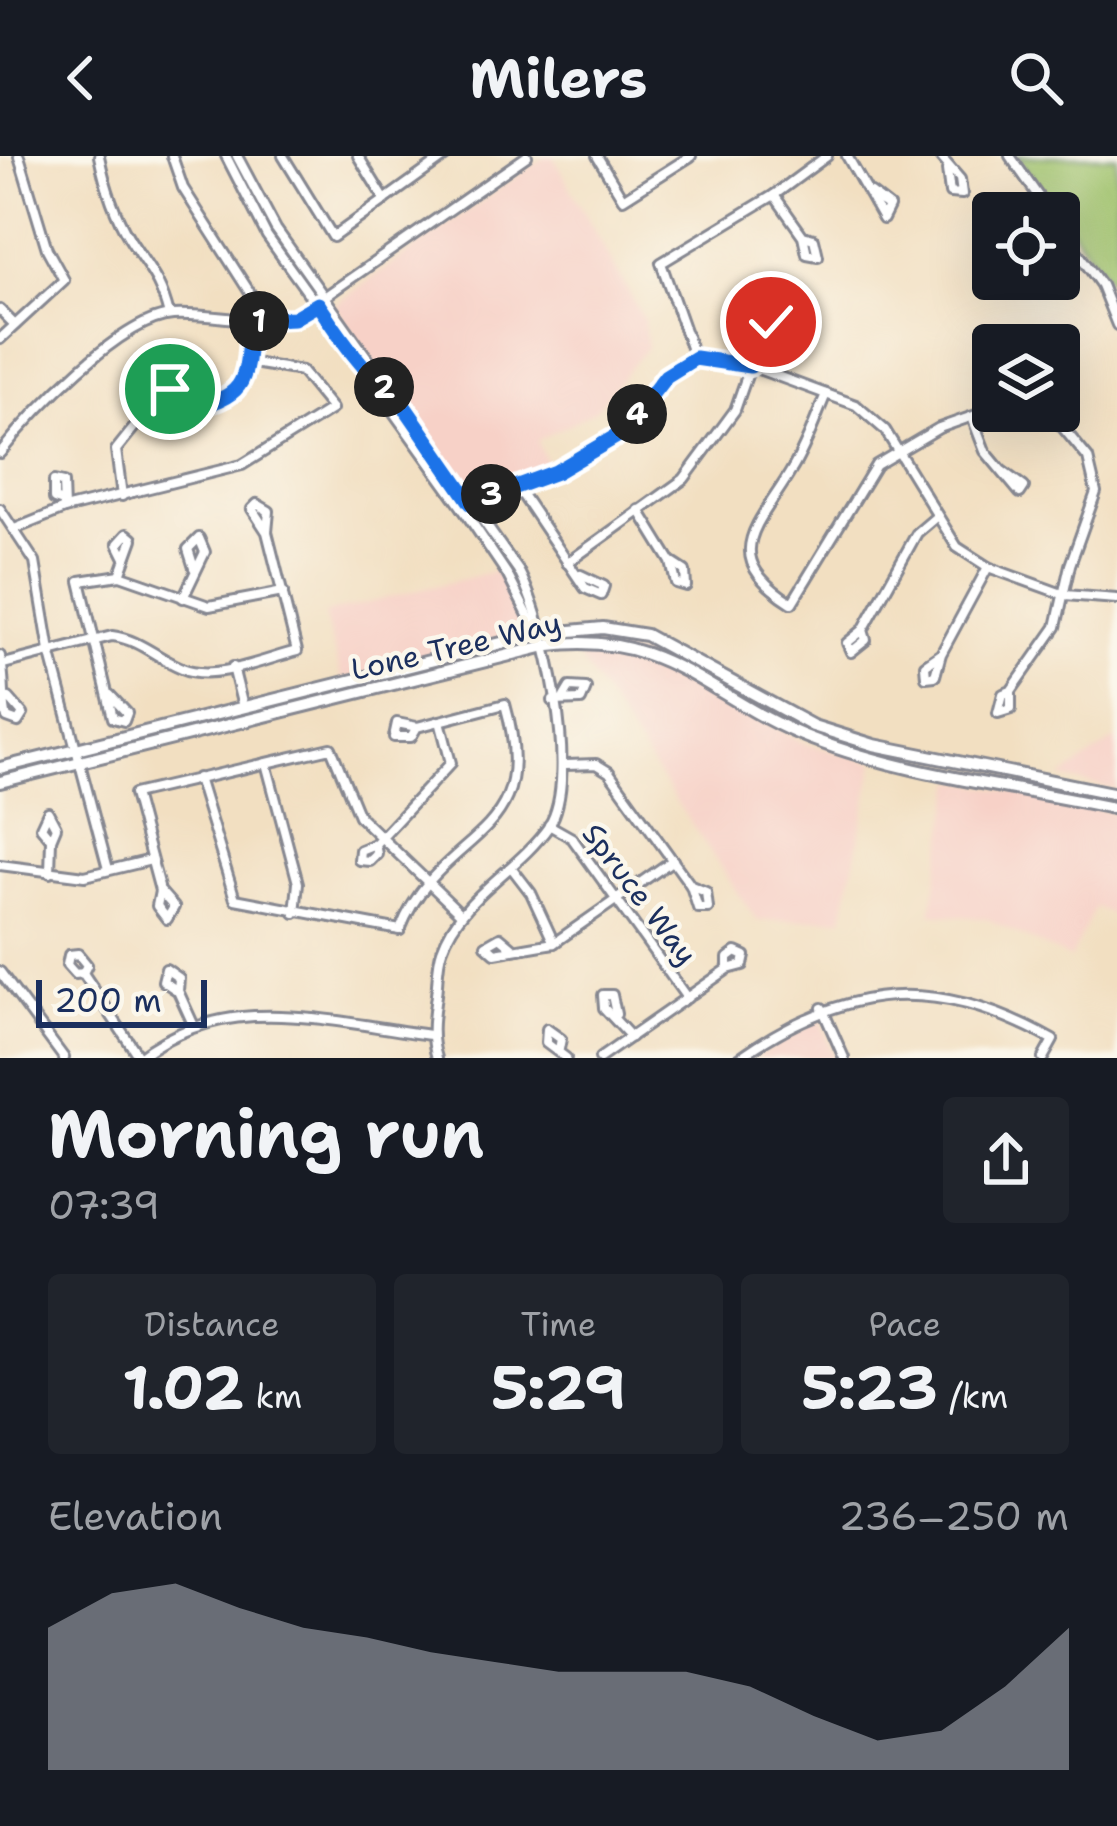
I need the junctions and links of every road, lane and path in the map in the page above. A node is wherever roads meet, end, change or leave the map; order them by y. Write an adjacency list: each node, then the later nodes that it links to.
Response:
1 (19, 156): 27 (street)
2 (99, 156): 25 (street)
3 (172, 156): 26 (street)
4 (226, 156): 23 (street)
5 (237, 156): 23 (street)
6 (283, 156): 20 (street)
7 (358, 156): 20 (street)
8 (527, 156): 23 (street)
9 (597, 156): 15 (street)
10 (827, 156): 19 (street)
11 (847, 156): 18 (street)
12 (940, 156): 16 (street)
13 (1010, 156): 17 (street)
14 (441, 157): 20 (street)
15 (685, 158)
16 (947, 170)
17 (1035, 192)
18 (871, 193)
19 (774, 195): 21 (street); 32 (street)
20 (385, 200)
21 (803, 236)
22 (1080, 256): 28 (street)
23 (322, 301): 26 (street); 31 (street); 35 (street)
24 (0, 310): 27 (street)
25 (169, 315): 26 (street); 41 (street)
26 (250, 320): 33 (street)
27 (15, 325): 30 (street)
28 (1117, 325)
29 (763, 330): 34 (street)
30 (0, 340)
31 (351, 352): 35 (street); 45 (street)
32 (695, 358): 34 (street); 43 (street)
33 (247, 362): 44 (street); 44 (street)
34 (750, 366): 36 (street); 47 (street)
35 (393, 390): 45 (street)
36 (826, 394): 40 (street); 40 (street)
37 (972, 417): 40 (street)
38 (978, 432): 42 (street)
39 (1064, 432): 59 (street)
40 (899, 451): 48 (street)
41 (0, 453)
42 (1002, 471)
43 (515, 484): 45 (street); 53 (street)
44 (122, 496): 49 (street)
45 (467, 506): 63 (street)
46 (0, 509): 49 (street)
47 (639, 510): 52 (street); 53 (street)
48 (937, 516): 54 (street); 62 (street)
49 (17, 528): 65 (street)
50 (267, 532): 58 (street)
51 (125, 558): 56 (street)
52 (671, 562)
53 (567, 563): 57 (street)
54 (988, 567): 59 (street); 66 (street)
55 (194, 568): 60 (street)
56 (121, 574): 60 (street); 64 (street)
57 (581, 575)
58 (284, 592): 60 (street); 68 (street)
59 (1065, 596): 61 (street); 70 (street)
60 (183, 598)
61 (1117, 599)
62 (862, 630)
63 (540, 641): 69 (main road, Lone Tree Way); 74 (main road, Lone Tree Way); 75 (street); 85 (main road, Lone Tree Way); 86 (main road, Lone Tree Way)
64 (95, 642): 65 (street); 68 (street); 71 (street)
65 (50, 651): 67 (street); 79 (street)
66 (941, 654)
67 (1, 662): 73 (street)
68 (233, 667): 76 (street)
69 (391, 671): 74 (main road); 76 (main road, Lone Tree Way)
70 (1011, 691)
71 (110, 694)
72 (564, 697): 75 (street)
73 (9, 698)
74 (341, 698): 79 (main road, Lone Tree Way)
75 (553, 700): 81 (street)
76 (244, 708): 79 (main road, Lone Tree Way)
77 (440, 721): 78 (street); 89 (street); 96 (street)
78 (417, 727)
79 (80, 756): 82 (main road, Lone Tree Way); 84 (main road, Lone Tree Way); 94 (street)
80 (266, 763): 83 (street); 89 (street); 100 (street)
81 (566, 765): 87 (street); 91 (street)
82 (0, 768)
83 (198, 778): 90 (street); 100 (street)
84 (0, 782)
85 (1117, 794)
86 (1117, 809)
87 (550, 825): 93 (street); 99 (street, Spruce Way)
88 (50, 838): 95 (street)
89 (377, 842): 96 (street)
90 (151, 860): 94 (street); 98 (street)
91 (673, 860): 97 (street); 99 (street)
92 (0, 865): 95 (street)
93 (511, 867): 101 (street); 102 (street)
94 (108, 869): 95 (street)
95 (50, 873)
96 (428, 885): 100 (street); 101 (street)
97 (691, 886)
98 (160, 891)
99 (618, 898): 102 (street); 108 (street, Spruce Way)
100 (295, 913)
101 (460, 913): 112 (street)
102 (554, 943): 103 (street)
103 (513, 948)
104 (728, 969): 108 (street)
105 (0, 971): 116 (street)
106 (83, 973): 115 (street)
107 (178, 992): 111 (street)
108 (687, 998): 113 (street)
109 (822, 1008): 120 (street); 121 (street); 122 (street)
110 (616, 1014): 113 (street)
111 (193, 1024): 112 (street); 115 (street)
112 (431, 1035): 117 (street)
113 (631, 1036): 119 (street)
114 (559, 1049): 118 (street)
115 (139, 1057)
116 (64, 1058)
117 (437, 1058)
118 (566, 1058)
119 (600, 1058)
120 (739, 1058)
121 (844, 1058)
122 (1043, 1058)

